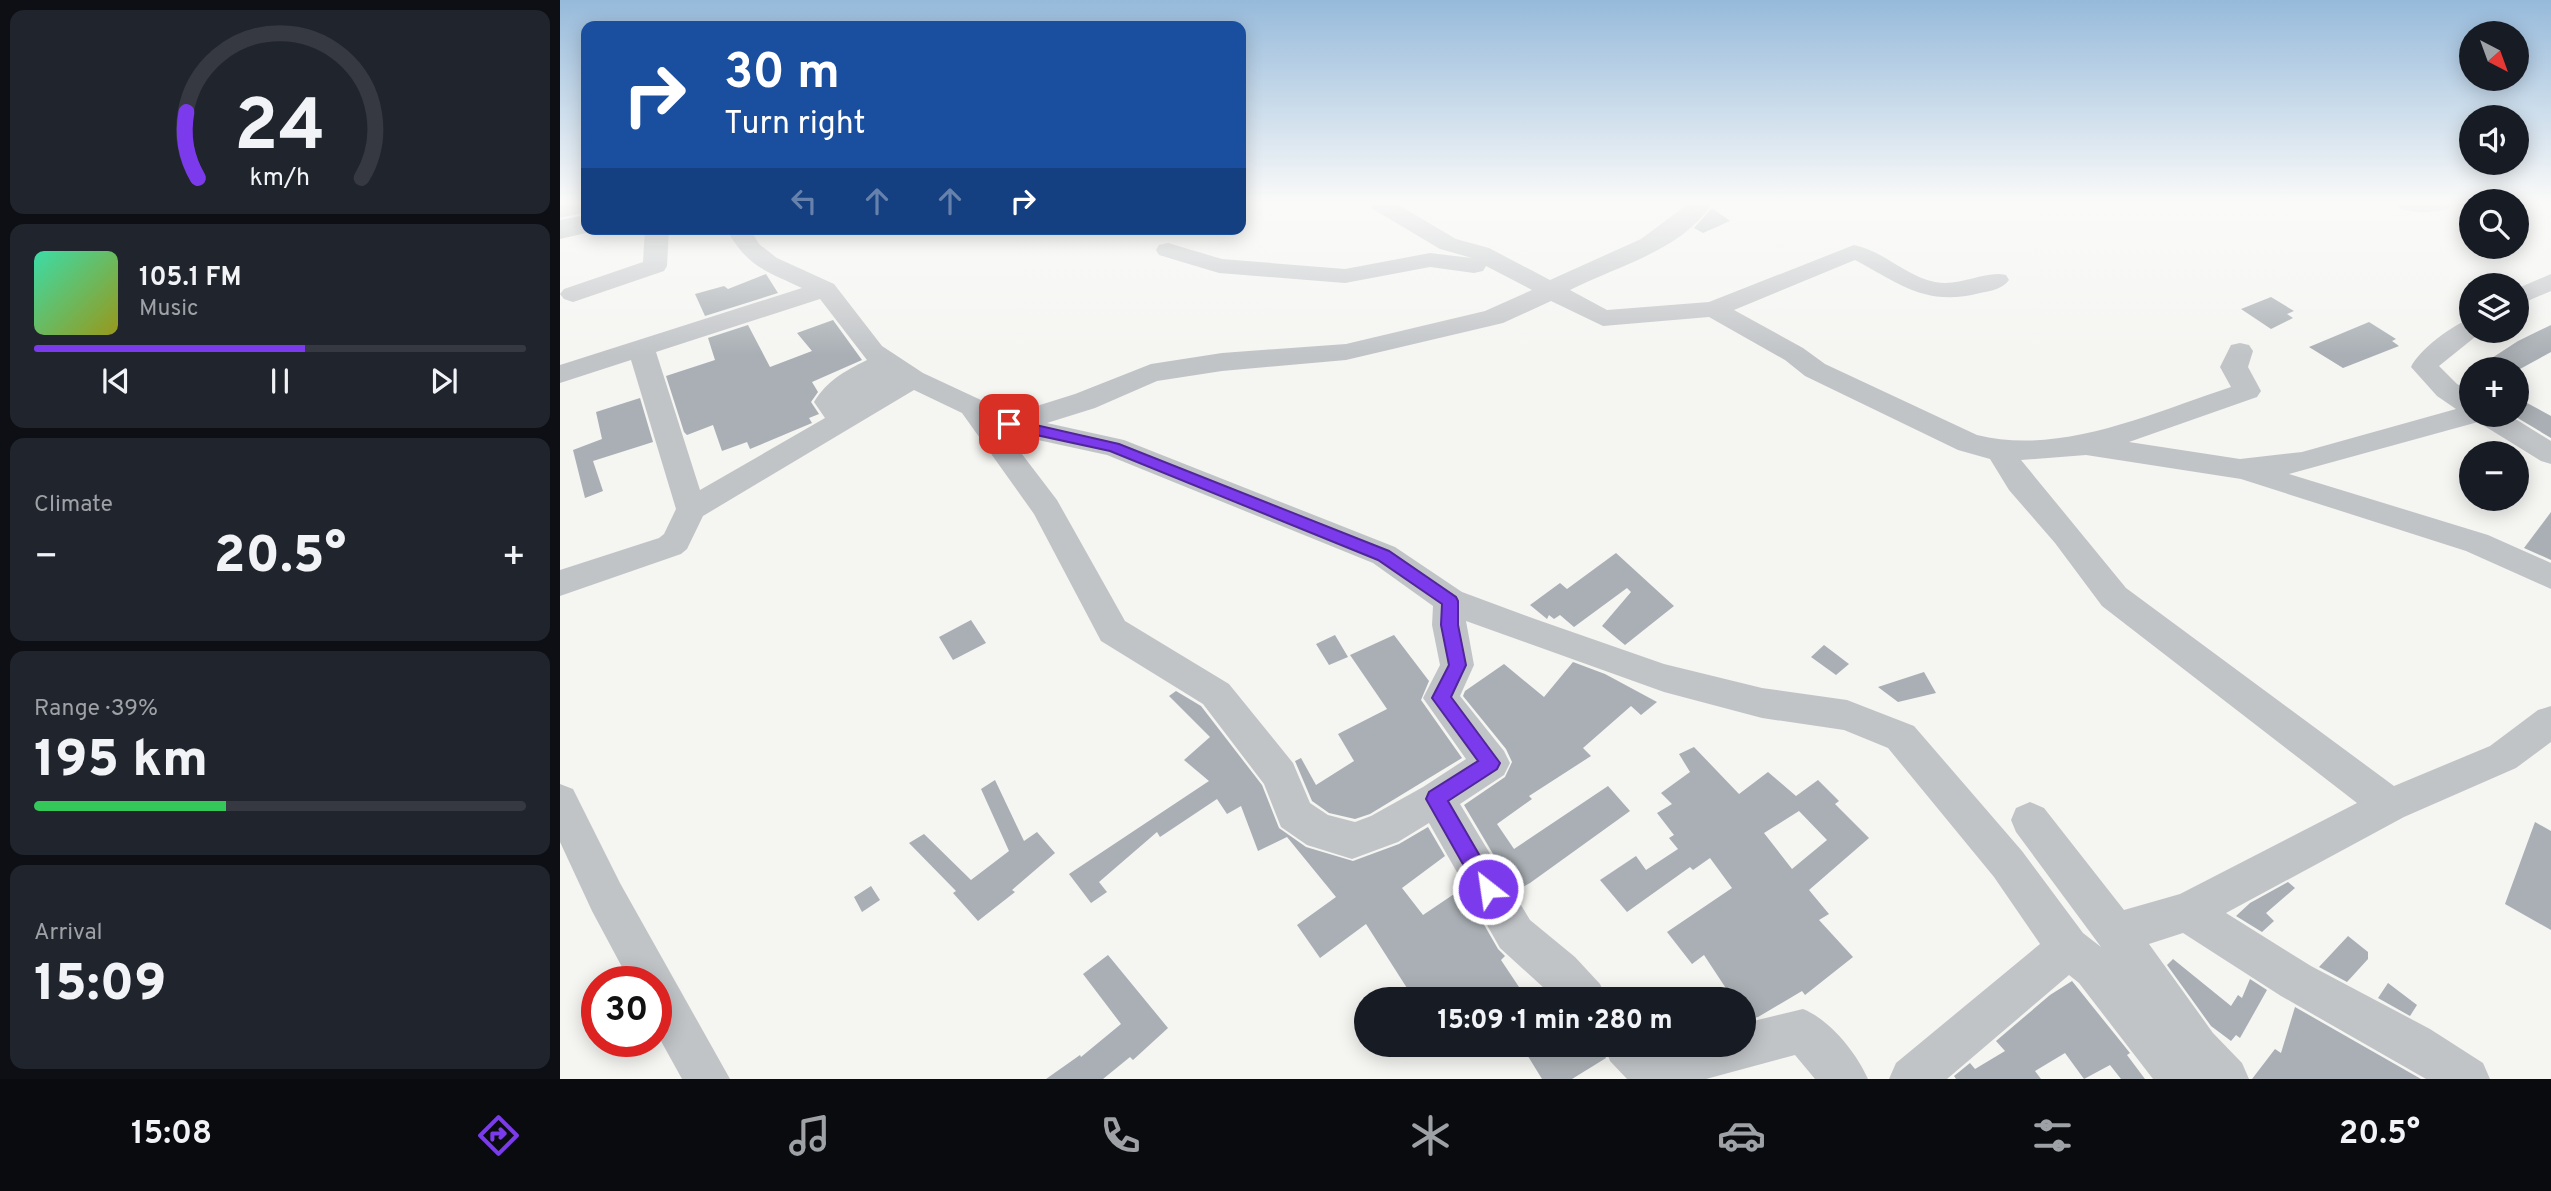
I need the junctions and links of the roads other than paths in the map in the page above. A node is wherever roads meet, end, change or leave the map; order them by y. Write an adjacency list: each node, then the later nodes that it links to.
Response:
1 (656, 254): 13 (street)
2 (757, 254): 10 (street)
3 (1183, 254): 23 (street)
4 (1483, 254): 11 (street)
5 (1631, 254): 11 (street)
6 (1848, 254): 14 (street)
7 (1861, 254): 8 (street)
8 (1997, 280)
9 (2551, 281): 12 (street)
10 (825, 289): 16 (street); 19 (street)
11 (1550, 289): 14 (street)
12 (2529, 292)
13 (573, 294)
14 (1713, 309): 26 (street)
15 (2459, 337): 20 (street)
16 (641, 348): 18 (street); 29 (street)
17 (2240, 351): 25 (street)
18 (560, 374)
19 (913, 379): 21 (street); 29 (street)
20 (2459, 398)
21 (972, 407): 23 (street); 34 (street)
22 (2459, 417): 28 (street)
23 (1009, 424): 32 (street)
24 (2507, 427): 27 (street)
25 (2086, 445): 26 (street); 28 (street)
26 (2000, 451): 36 (street)
27 (2551, 454)
28 (2240, 469): 30 (street)
29 (691, 509): 31 (street)
30 (2551, 577)
31 (560, 583)
32 (1450, 601): 34 (street); 40 (street)
33 (2551, 721): 36 (street)
34 (1436, 799): 42 (street)
35 (560, 802): 41 (street)
36 (2390, 805): 38 (street)
37 (2030, 820): 39 (street)
38 (2187, 912): 39 (street); 52 (street)
39 (2116, 933): 51 (street)
40 (2068, 948): 49 (street); 50 (street)
41 (644, 966)
42 (1573, 987)
43 (672, 1017): 45 (street)
44 (1637, 1057): 46 (street)
45 (707, 1079)
46 (1657, 1079)
47 (1670, 1079): 48 (street)
48 (1845, 1079)
49 (1912, 1079)
50 (2181, 1079)
51 (2226, 1079)
52 (2467, 1079)

